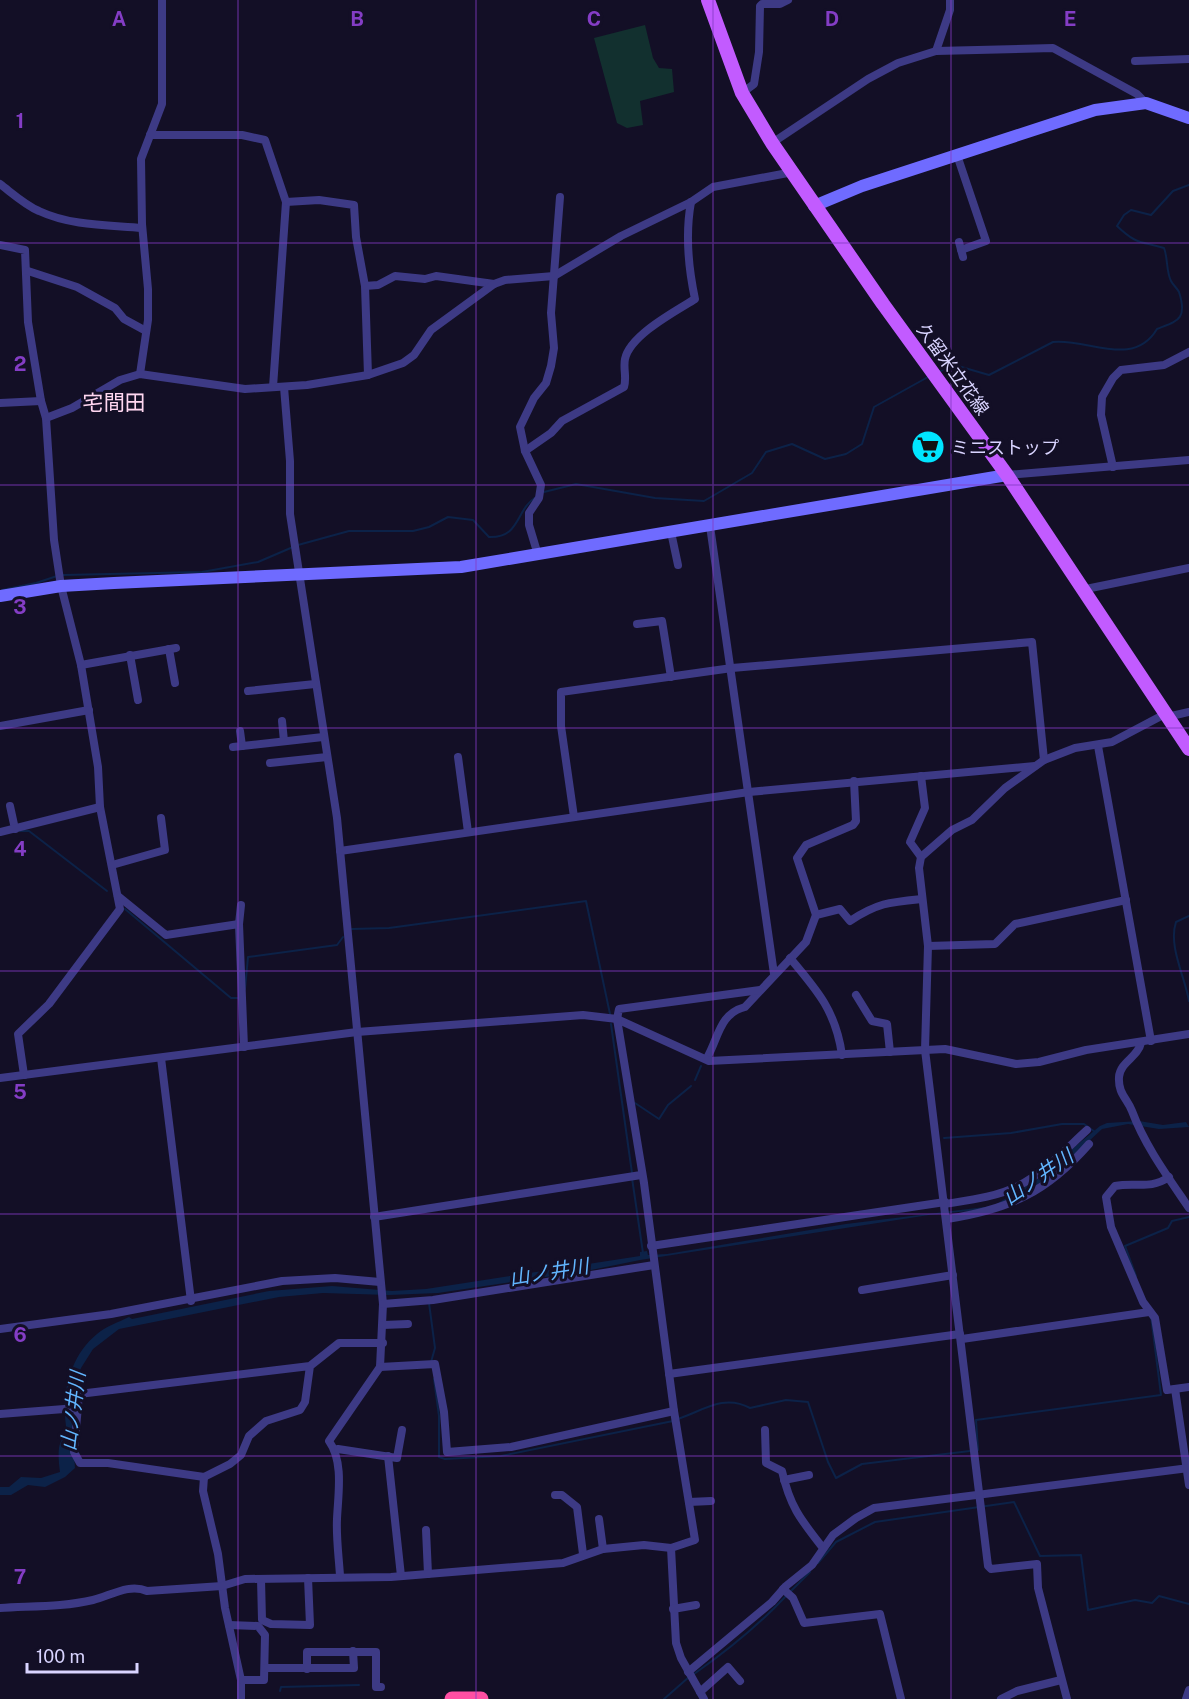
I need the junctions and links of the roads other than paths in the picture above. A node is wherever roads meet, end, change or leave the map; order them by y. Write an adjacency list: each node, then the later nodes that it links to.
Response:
1 (162, 0): 12 (street)
2 (708, 0): 9 (main road, 久留米立花線)
3 (788, 0): 5 (street)
4 (950, 0): 6 (street)
5 (761, 2): 9 (street)
6 (936, 51): 10 (street); 13 (street)
7 (1189, 59): 8 (street)
8 (1135, 61)
9 (742, 93): 13 (main road, 久留米立花線)
10 (1146, 103): 11 (street); 14 (street)
11 (1189, 118)
12 (150, 135): 18 (street); 21 (street)
13 (772, 143): 15 (main road, 久留米立花線)
14 (957, 155): 20 (street); 23 (street)
15 (793, 172): 19 (street); 20 (main road, 久留米立花線)
16 (0, 184): 21 (street)
17 (560, 197): 25 (street)
18 (286, 202): 27 (street); 32 (street)
19 (691, 202): 25 (street); 37 (street)
20 (814, 206): 40 (main road, 久留米立花線)
21 (142, 228): 28 (street)
22 (0, 245): 24 (street)
23 (961, 250)
24 (28, 271): 28 (street); 34 (street)
25 (554, 276): 26 (street); 37 (street)
26 (494, 284): 27 (street); 31 (street)
27 (365, 286): 31 (street)
28 (146, 331): 30 (street)
29 (1189, 352): 39 (street)
30 (140, 374): 32 (street); 36 (street)
31 (368, 375): 33 (street)
32 (273, 387): 33 (street)
33 (284, 387): 46 (street)
34 (41, 401): 35 (street); 36 (street)
35 (0, 403)
36 (46, 418): 47 (street)
37 (525, 451): 43 (street)
38 (1189, 460): 39 (street)
39 (1113, 467): 40 (street)
40 (1007, 475): 41 (street); 48 (main road, 久留米立花線)
41 (710, 526): 42 (street); 53 (street)
42 (671, 532): 43 (street); 44 (street)
43 (538, 555): 46 (street)
44 (678, 565)
45 (1189, 568): 48 (street)
46 (300, 576): 47 (street); 56 (street)
47 (61, 583): 49 (street); 52 (street)
48 (1081, 590): 61 (main road, 久留米立花線)
49 (0, 596)
50 (637, 624): 54 (street)
51 (130, 655): 52 (street); 55 (street); 58 (street)
52 (81, 665): 59 (street)
53 (732, 668): 54 (street); 72 (street); 75 (street)
54 (671, 677): 78 (street)
55 (176, 678)
56 (315, 684): 57 (street); 65 (street)
57 (248, 691)
58 (138, 700)
59 (89, 710): 63 (street); 77 (street)
60 (1189, 712): 61 (street)
61 (1166, 716): 67 (street); 68 (main road, 久留米立花線)
62 (282, 721): 66 (street)
63 (0, 726)
64 (240, 731): 66 (street)
65 (322, 736): 66 (street); 69 (street)
66 (284, 741)
67 (1098, 746): 72 (street); 88 (street)
68 (1189, 749)
69 (327, 757): 71 (street); 83 (street)
70 (458, 758): 82 (street)
71 (270, 763)
72 (1040, 763): 73 (street); 84 (street)
73 (921, 776): 74 (street); 84 (street)
74 (854, 781): 75 (street); 90 (street)
75 (748, 792): 78 (street); 94 (street)
76 (10, 806): 80 (street)
77 (100, 807): 80 (street); 85 (street)
78 (574, 817): 82 (street)
79 (161, 818): 85 (street)
80 (15, 829): 81 (street)
81 (0, 832)
82 (468, 832): 83 (street)
83 (340, 851): 98 (street)
84 (921, 857): 87 (street)
85 (112, 865): 86 (street)
86 (118, 896): 91 (street); 108 (street)
87 (921, 899): 90 (street); 92 (street)
88 (1126, 900): 92 (street); 100 (street)
89 (241, 905): 91 (street)
90 (816, 915): 93 (street)
91 (239, 924): 102 (street)
92 (928, 946): 103 (street)
93 (790, 958): 94 (street); 105 (street)
94 (774, 974): 95 (street)
95 (760, 990): 97 (street); 107 (street)
96 (856, 995): 104 (street)
97 (617, 1019): 98 (street); 107 (street); 112 (street)
98 (357, 1032): 102 (street); 116 (street)
99 (1189, 1034): 100 (street)
100 (1151, 1041): 101 (street)
101 (1141, 1043): 103 (street); 113 (street)
102 (244, 1047): 106 (street)
103 (926, 1050): 104 (street); 114 (street)
104 (890, 1052): 105 (street)
105 (843, 1055): 107 (street)
106 (162, 1058): 108 (street); 123 (street)
107 (707, 1058)
108 (24, 1075): 109 (street)
109 (0, 1078)
110 (1087, 1130): 114 (street)
111 (1089, 1144): 117 (street)
112 (641, 1175): 116 (street); 118 (street)
113 (1169, 1177): 115 (street); 125 (street)
114 (945, 1203): 117 (street); 118 (street)
115 (1189, 1208)
116 (374, 1217): 121 (street)
117 (947, 1219): 120 (street)
118 (651, 1246): 119 (street)
119 (654, 1265): 124 (street); 133 (street)
120 (954, 1275): 122 (street); 129 (street)
121 (380, 1282): 123 (street); 124 (street)
122 (862, 1290)
123 (191, 1301): 128 (street)
124 (383, 1304): 127 (street)
125 (1149, 1312): 129 (street); 135 (street)
126 (408, 1324): 127 (street)
127 (383, 1325): 130 (street)
128 (0, 1329)
129 (961, 1336): 133 (street); 149 (street)
130 (383, 1343): 131 (street); 132 (street)
131 (310, 1366): 136 (street); 145 (street)
132 (380, 1367): 137 (street); 159 (street)
133 (669, 1374): 137 (street)
134 (1189, 1387): 135 (street)
135 (1175, 1389): 143 (street)
136 (77, 1408): 138 (street); 145 (street)
137 (674, 1411): 151 (street)
138 (0, 1414)
139 (402, 1430): 142 (street)
140 (765, 1430): 146 (street)
141 (338, 1449): 142 (street)
142 (388, 1456): 160 (street)
143 (1188, 1468): 147 (street); 149 (street)
144 (809, 1475): 146 (street)
145 (204, 1477): 163 (street)
146 (784, 1480): 155 (street)
147 (1189, 1485)
148 (555, 1495): 157 (street)
149 (980, 1496): 155 (street); 174 (street)
150 (711, 1501): 151 (street)
151 (689, 1502): 154 (street)
152 (599, 1519): 156 (street)
153 (426, 1530): 158 (street)
154 (671, 1548): 156 (street); 167 (street)
155 (823, 1548): 164 (street)
156 (603, 1549): 157 (street)
157 (583, 1554): 158 (street)
158 (428, 1574): 160 (street)
159 (340, 1576): 160 (street); 161 (street)
160 (401, 1576)
161 (308, 1578): 162 (street); 162 (street)
162 (261, 1579): 163 (street)
163 (222, 1586): 166 (street); 168 (street)
164 (783, 1589): 172 (street); 182 (street)
165 (696, 1605): 167 (street)
166 (0, 1608)
167 (673, 1609): 172 (street)
168 (229, 1625): 170 (street); 173 (street)
169 (353, 1651): 171 (street); 171 (street); 176 (street)
170 (265, 1668): 171 (street); 173 (street)
171 (307, 1669)
172 (690, 1675): 178 (street)
173 (241, 1680): 179 (street)
174 (1061, 1680): 183 (street); 184 (street)
175 (740, 1681): 178 (street)
176 (381, 1687)
177 (1189, 1690): 185 (street)
178 (702, 1695)
179 (242, 1699)
180 (452, 1699): 181 (highway)
181 (481, 1699)
182 (901, 1699)
183 (1001, 1699)
184 (1067, 1699)
185 (1186, 1699)

